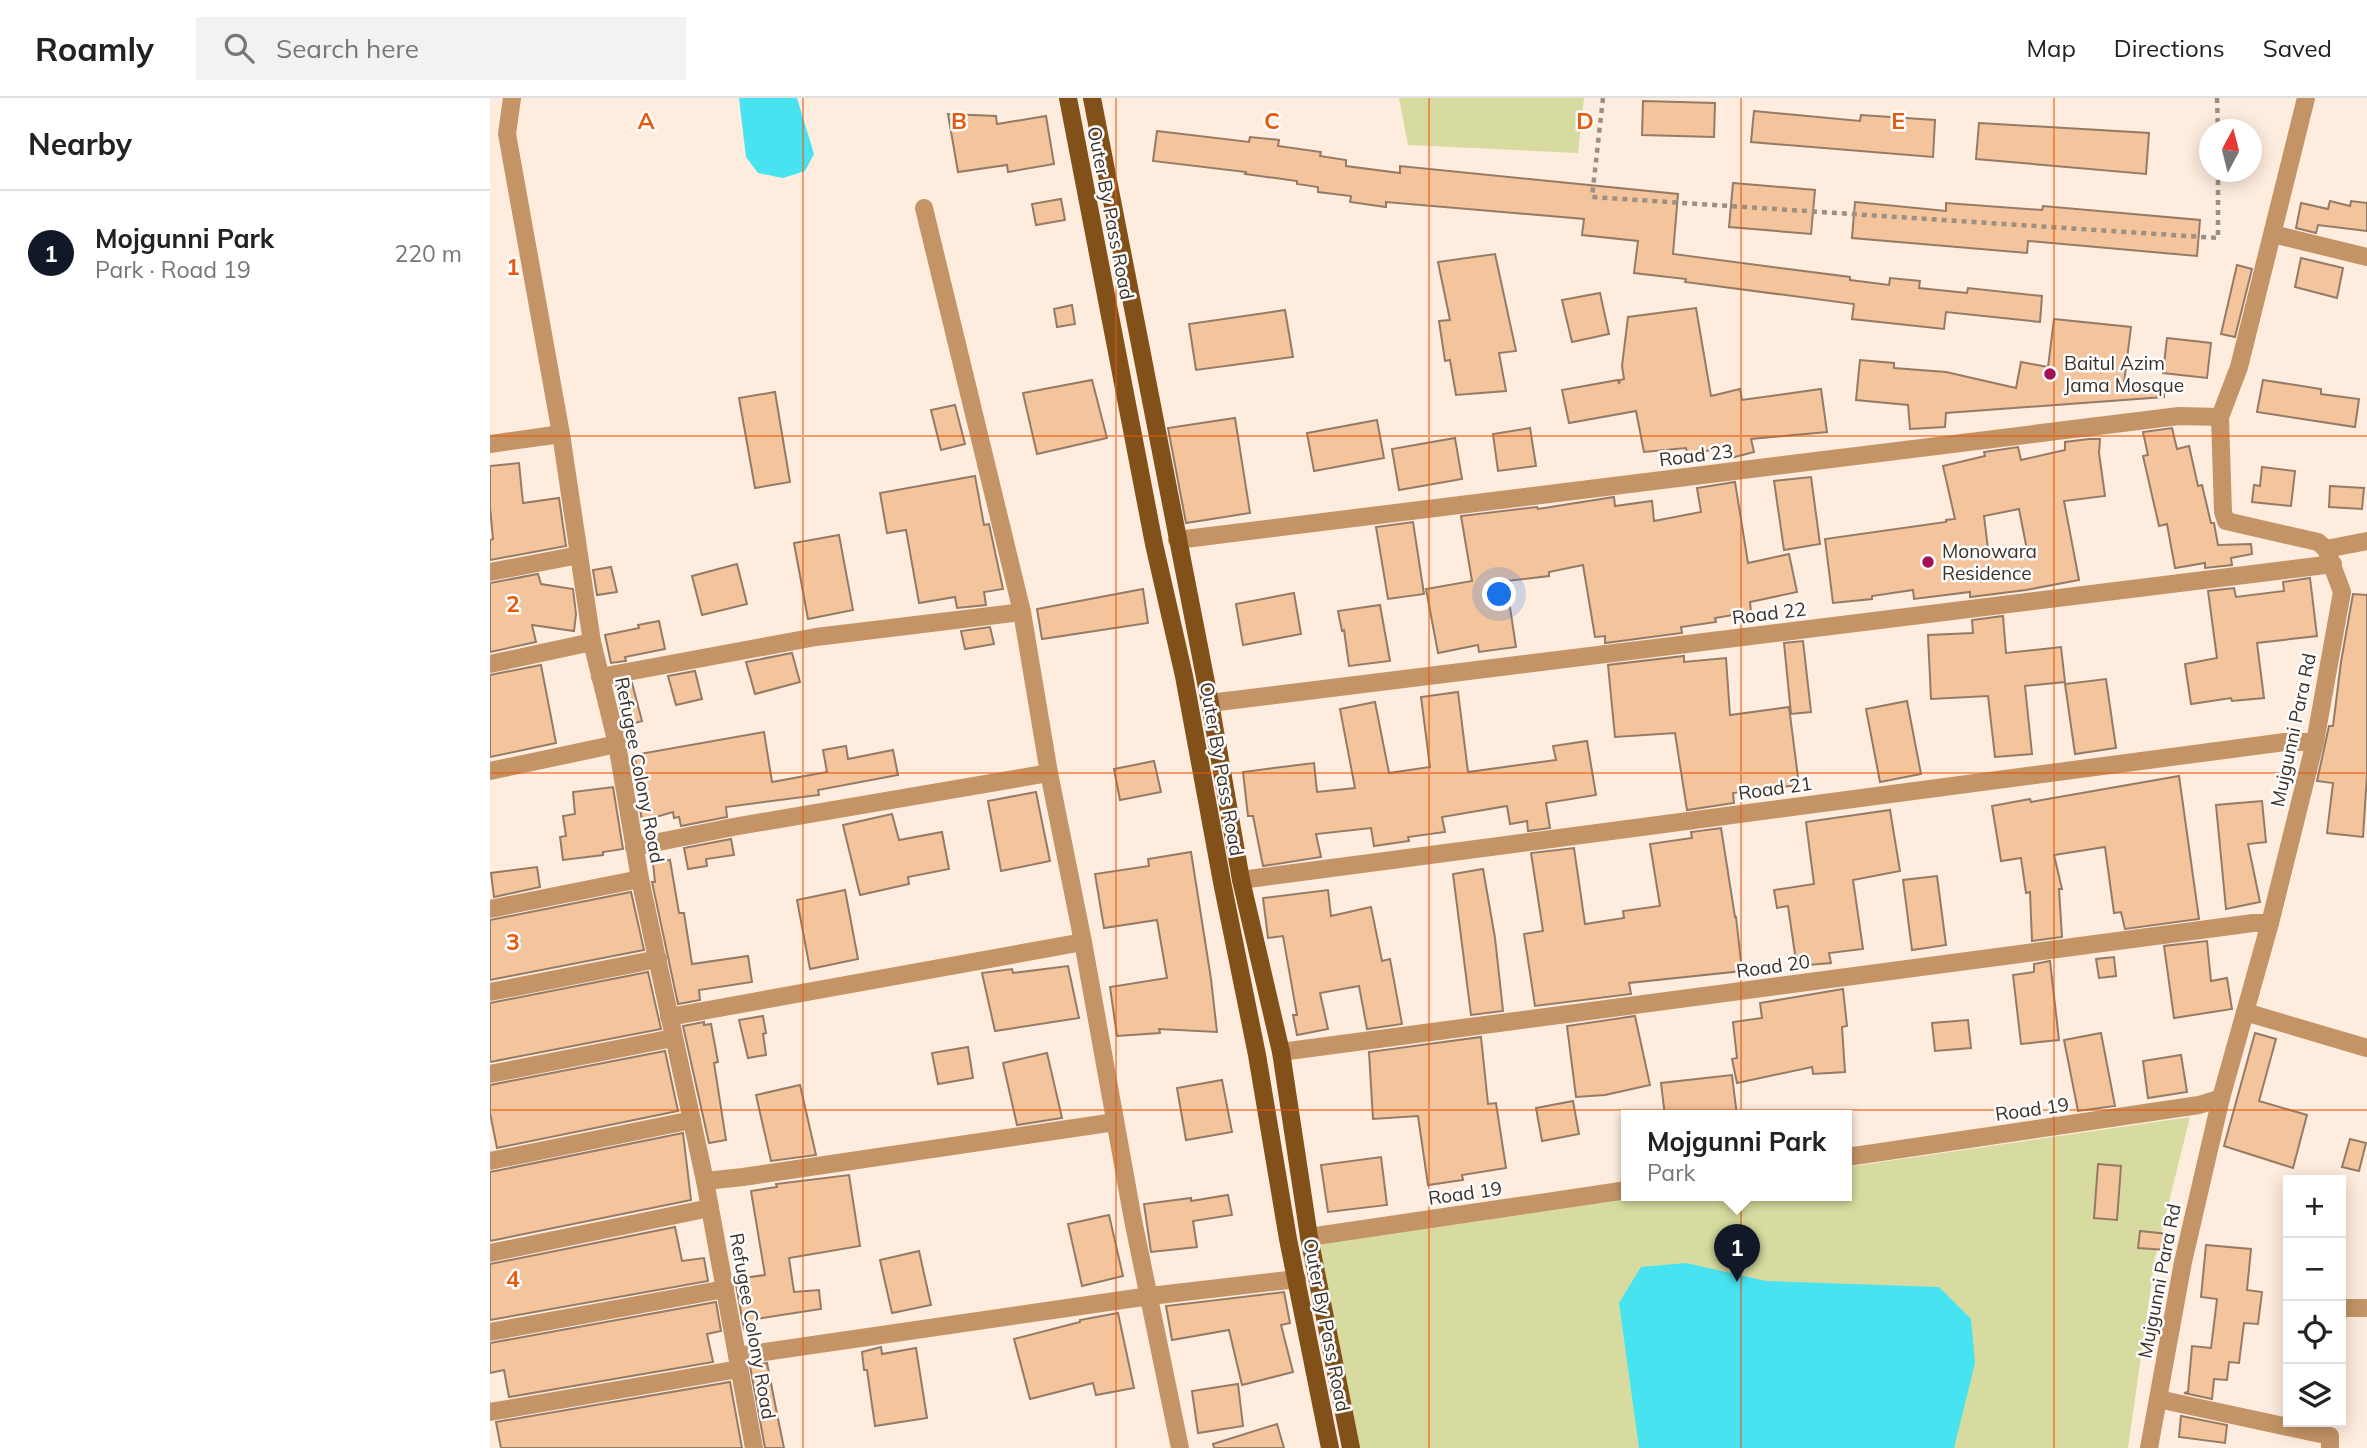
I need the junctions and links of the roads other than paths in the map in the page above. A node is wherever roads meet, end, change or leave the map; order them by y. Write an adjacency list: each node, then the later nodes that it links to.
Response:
1 (512, 98): 9 (street, Refugee Colony Road)
2 (1068, 98): 49 (main road, Outer By Pass Road)
3 (1092, 98): 11 (main road, Outer By Pass Road)
4 (2306, 98): 6 (street)
5 (924, 208): 16 (street)
6 (2273, 234): 7 (street); 8 (street)
7 (2367, 257)
8 (2220, 417): 11 (street, Road 23); 14 (street)
9 (561, 434): 10 (street); 13 (street, Refugee Colony Road)
10 (490, 444)
11 (1177, 540): 20 (main road, Outer By Pass Road)
12 (2367, 541): 14 (street, Road 22)
13 (579, 555): 15 (street); 17 (street, Refugee Colony Road)
14 (2330, 556): 20 (street, Road 22); 21 (street, Mujgunni Para Rd)
15 (490, 572)
16 (1022, 611): 19 (street); 24 (street)
17 (592, 642): 18 (street); 19 (street, Refugee Colony Road)
18 (490, 664)
19 (600, 677): 22 (street, Refugee Colony Road)
20 (1210, 703): 27 (main road, Outer By Pass Road)
21 (2315, 742): 27 (street, Road 21); 29 (street, Mujgunni Para Rd)
22 (617, 744): 23 (street); 25 (street, Refugee Colony Road)
23 (490, 771)
24 (1049, 772): 25 (street); 30 (street)
25 (635, 846): 26 (street, Refugee Colony Road)
26 (640, 879): 28 (street); 31 (street, Refugee Colony Road)
27 (1241, 880): 37 (main road, Outer By Pass Road)
28 (490, 909)
29 (2270, 923): 33 (street, Mujgunni Para Rd); 37 (street, Road 20)
30 (1083, 942): 34 (street); 41 (street)
31 (658, 959): 32 (street); 34 (street, Refugee Colony Road)
32 (490, 992)
33 (2245, 1012): 36 (street); 39 (street, Mujgunni Para Rd)
34 (669, 1017): 35 (street, Refugee Colony Road)
35 (673, 1038): 38 (street); 40 (street, Refugee Colony Road)
36 (2367, 1048)
37 (1281, 1052): 47 (main road, Outer By Pass Road)
38 (490, 1074)
39 (2221, 1098): 42 (street, Road 19); 56 (street, Mujgunni Para Rd)
40 (692, 1120): 43 (street); 44 (street, Refugee Colony Road)
41 (1115, 1122): 44 (street); 51 (street)
42 (1852, 1156)
43 (490, 1161)
44 (705, 1181): 46 (street, Refugee Colony Road)
45 (1621, 1191): 47 (street, Road 19)
46 (710, 1208): 48 (street); 50 (street, Refugee Colony Road)
47 (1309, 1237): 61 (main road, Outer By Pass Road)
48 (490, 1253)
49 (1297, 1279): 51 (street); 60 (main road, Outer By Pass Road)
50 (725, 1289): 54 (street); 55 (street, Refugee Colony Road)
51 (1150, 1296): 55 (street); 59 (street)
52 (2346, 1308): 53 (street)
53 (2367, 1308)
54 (490, 1332)
55 (738, 1362): 57 (street); 58 (street, Refugee Colony Road)
56 (2158, 1399): 62 (street, Mujgunni Para Rd); 63 (street)
57 (490, 1412)
58 (754, 1448)
59 (1180, 1448)
60 (1330, 1448)
61 (1351, 1448)
62 (2149, 1448)
63 (2330, 1448)

